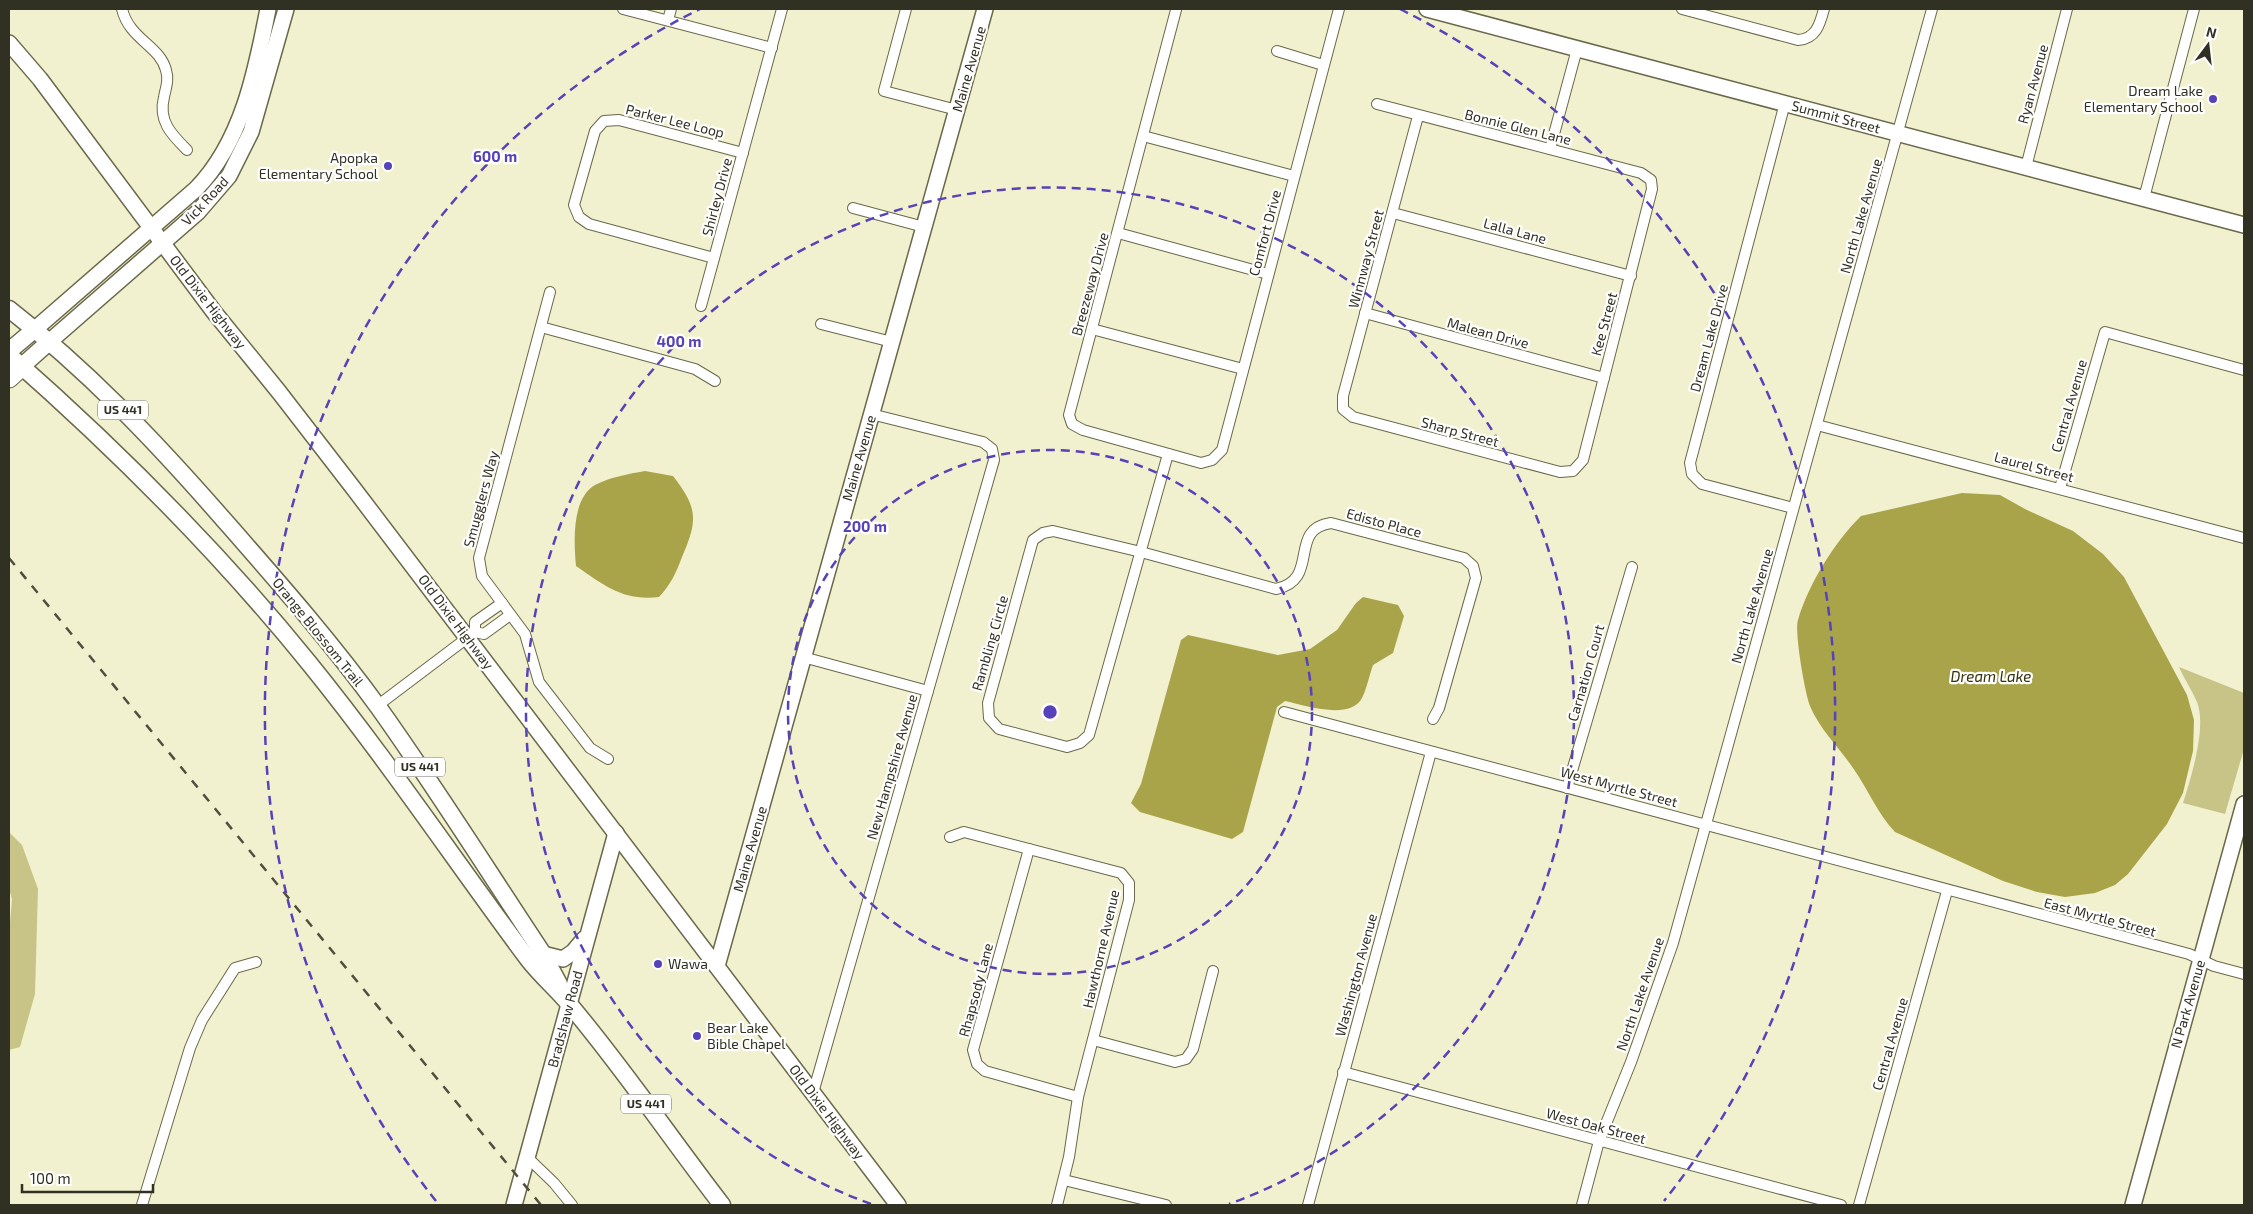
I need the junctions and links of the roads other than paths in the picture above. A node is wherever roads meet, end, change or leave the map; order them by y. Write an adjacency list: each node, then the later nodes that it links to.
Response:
1 (122, 9): 31 (street)
2 (268, 9): 41 (street, Vick Road)
3 (623, 9): 18 (street)
4 (671, 9): 18 (street)
5 (782, 9): 20 (street, Shirley Drive)
6 (906, 9): 26 (street)
7 (985, 9): 26 (street, Maine Avenue)
8 (1339, 9): 23 (street, Comfort Drive)
9 (1427, 9): 21 (street, Summit Street)
10 (1682, 9): 17 (street)
11 (1824, 9): 17 (street)
12 (1932, 9): 28 (street, North Lake Avenue)
13 (2067, 9): 33 (street, Ryan Avenue)
14 (2194, 9): 36 (street)
15 (283, 10): 43 (street, Vick Road)
16 (1176, 10): 29 (street, Breezeway Drive)
17 (1716, 13)
18 (668, 20): 20 (street)
19 (9, 44): 41 (street, Old Dixie Highway)
20 (772, 48): 32 (street, Shirley Drive)
21 (1577, 49): 24 (street, Summit Street); 30 (street)
22 (1277, 51): 23 (street)
23 (1323, 66): 34 (street, Comfort Drive)
24 (1785, 103): 28 (street, Summit Street); 70 (street, Dream Lake Drive)
25 (1377, 104): 27 (street, Bonnie Glen Lane)
26 (957, 110): 40 (street, Maine Avenue)
27 (1418, 116): 30 (street, Bonnie Glen Lane); 38 (street, Winnway Street)
28 (1899, 134): 33 (street, Summit Street); 65 (street, North Lake Avenue)
29 (1143, 136): 34 (street); 42 (street, Breezeway Drive)
30 (1550, 149): 35 (street, Bonnie Glen Lane)
31 (187, 150)
32 (743, 153): 44 (street, Shirley Drive); 44 (street, Parker Lee Loop)
33 (2026, 167): 36 (street, Summit Street)
34 (1294, 176): 45 (street, Comfort Drive)
35 (1651, 180): 46 (street, Kee Street)
36 (2144, 198): 39 (street, Summit Street)
37 (853, 208): 40 (street)
38 (1393, 214): 46 (street, Lalla Lane); 50 (street, Winnway Street)
39 (2244, 225)
40 (924, 227): 56 (street, Maine Avenue)
41 (150, 228): 43 (street, Old Dixie Highway); 54 (street, Vick Road)
42 (1118, 233): 45 (street); 53 (street, Breezeway Drive)
43 (162, 244): 55 (street, Vick Road); 78 (street, Old Dixie Highway)
44 (714, 258): 48 (street, Shirley Drive)
45 (1268, 274): 59 (street, Comfort Drive)
46 (1631, 276): 61 (street, Kee Street)
47 (550, 292): 52 (street, Smugglers Way)
48 (701, 306)
49 (9, 309): 54 (main road, Orange Blossom Trail / US 441)
50 (1365, 314): 61 (street, Malean Drive); 63 (street, Winnway Street)
51 (821, 324): 56 (street)
52 (541, 327): 62 (street); 74 (street, Smugglers Way)
53 (1092, 329): 59 (street); 66 (street, Breezeway Drive)
54 (34, 330): 55 (main road, Orange Blossom Trail / US 441); 57 (main road)
55 (49, 342): 58 (main road); 82 (main road, Orange Blossom Trail / US 441)
56 (892, 342): 64 (street, Maine Avenue)
57 (9, 351)
58 (13, 366): 81 (main road, Orange Blossom Trail / US 441)
59 (1243, 369): 67 (street, Comfort Drive)
60 (2244, 370): 69 (street, Central Avenue)
61 (1604, 378): 68 (street, Kee Street)
62 (715, 381)
63 (1343, 409): 68 (street, Sharp Street)
64 (871, 414): 79 (street, Maine Avenue); 80 (street, New Hampshire Avenue)
65 (1816, 424): 69 (street, Laurel Street); 70 (street, North Lake Avenue)
66 (1168, 454): 67 (street, Breezeway Drive); 72 (street, Rambling Circle)
67 (1212, 460)
68 (1574, 470)
69 (2060, 488): 71 (street, Laurel Street)
70 (1793, 508): 91 (street, North Lake Avenue)
71 (2244, 538)
72 (1141, 552): 72 (street, Rambling Circle); 84 (street, Edisto Place)
73 (1632, 567): 89 (street, Carnation Court)
74 (502, 603): 75 (street, Smugglers Way); 76 (street)
75 (510, 614): 77 (street); 88 (street, Smugglers Way)
76 (485, 615): 77 (street); 78 (street)
77 (494, 627): 78 (street)
78 (471, 634): 82 (street); 92 (street, Old Dixie Highway)
79 (803, 657): 80 (street); 100 (street, Maine Avenue)
80 (928, 691): 106 (street, New Hampshire Avenue)
81 (333, 693): 82 (main road); 85 (main road, Orange Blossom Trail / US 441)
82 (377, 706): 86 (main road, Orange Blossom Trail / US 441)
83 (1284, 712): 87 (street, West Myrtle Street)
84 (1433, 719)
85 (363, 732): 86 (main road); 103 (main road, Orange Blossom Trail / US 441)
86 (405, 746): 97 (main road, Orange Blossom Trail / US 441)
87 (1431, 752): 89 (street, West Myrtle Street); 105 (street, Washington Avenue)
88 (608, 759)
89 (1567, 788): 91 (street, West Myrtle Street)
90 (2244, 804): 98 (street, N Park Avenue)
91 (1705, 824): 95 (street, West Myrtle Street); 108 (street, North Lake Avenue)
92 (616, 833): 96 (street, Bradshaw Road); 100 (street, Old Dixie Highway)
93 (950, 837): 94 (street, Hawthorne Avenue)
94 (1029, 849): 104 (street, Hawthorne Avenue); 107 (street, Rhapsody Lane)
95 (1948, 891): 98 (street, East Myrtle Street); 121 (street, Central Avenue)
96 (587, 936): 97 (street); 103 (street, Bradshaw Road)
97 (543, 954): 103 (main road, Orange Blossom Trail / US 441)
98 (2200, 960): 102 (street, East Myrtle Street); 122 (street, N Park Avenue)
99 (256, 962): 111 (street)
100 (717, 966): 106 (street, Old Dixie Highway)
101 (1213, 971): 104 (street)
102 (2244, 974)
103 (569, 1003): 109 (street, Bradshaw Road); 114 (main road, Orange Blossom Trail / US 441)
104 (1093, 1040): 107 (street, Hawthorne Avenue)
105 (1343, 1072): 108 (street, West Oak Street); 118 (street, Washington Avenue)
106 (813, 1093): 115 (street, Old Dixie Highway)
107 (1078, 1097): 110 (street, Hawthorne Avenue)
108 (1599, 1141): 119 (street, North Lake Avenue); 120 (street, West Oak Street)
109 (527, 1157): 112 (street, Bradshaw Road); 113 (street)
110 (1064, 1180): 116 (street, Hawthorne Avenue); 117 (street)
111 (142, 1205)
112 (514, 1205)
113 (572, 1205)
114 (722, 1205)
115 (898, 1205)
116 (1057, 1205)
117 (1166, 1205)
118 (1308, 1205)
119 (1582, 1205)
120 (1841, 1205)
121 (1859, 1205)
122 (2133, 1205)

